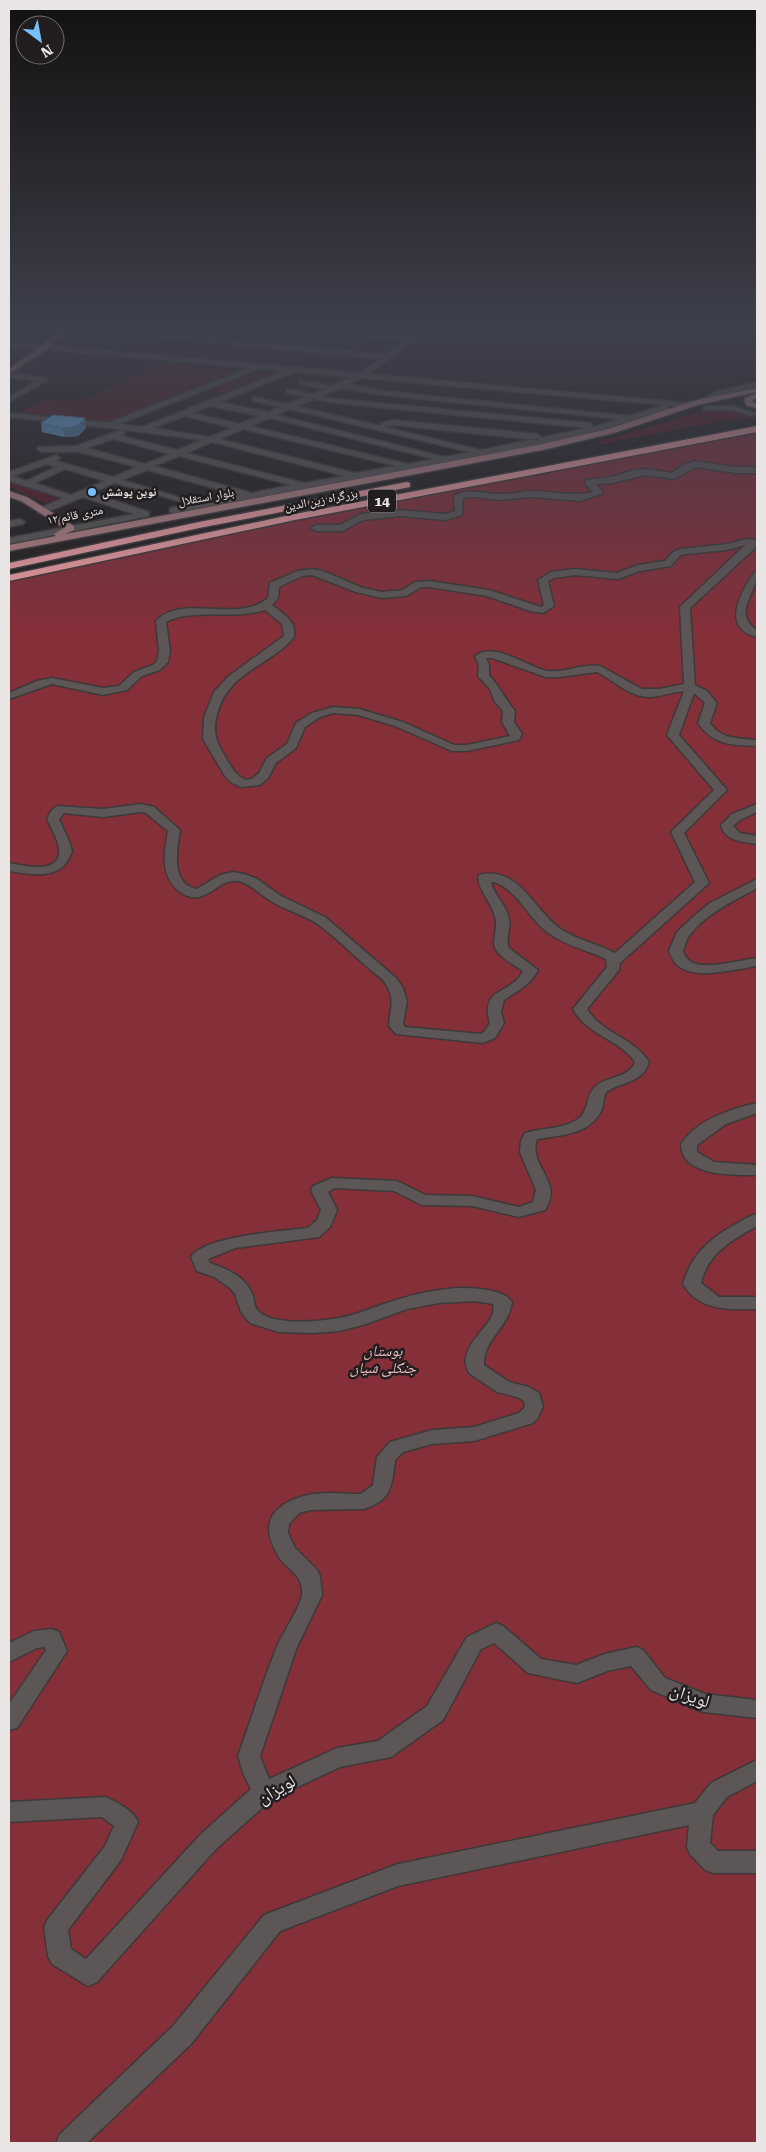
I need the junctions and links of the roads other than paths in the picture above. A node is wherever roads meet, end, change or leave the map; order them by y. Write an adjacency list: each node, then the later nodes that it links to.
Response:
1 (125, 431): 14 (street)
2 (160, 431): 15 (street)
3 (230, 431): 15 (street)
4 (260, 431): 28 (street)
5 (333, 431): 23 (street)
6 (392, 431): 20 (street)
7 (476, 431): 13 (street)
8 (584, 431): 16 (street)
9 (609, 431): 50 (main road, بلوار استقلال)
10 (627, 431): 50 (main road, بلوار استقلال)
11 (692, 431): 29 (highway)
12 (744, 431): 53 (highway, بزرگراه زین الدین / 14)
13 (490, 433): 16 (street); 17 (street)
14 (112, 436): 19 (street); 21 (street)
15 (210, 439): 21 (street); 31 (street)
16 (554, 439): 20 (street)
17 (478, 441)
18 (41, 449): 19 (street)
19 (79, 449): 22 (street); 24 (street)
20 (482, 453): 23 (street)
21 (177, 454): 27 (street); 36 (street)
22 (104, 456): 25 (street); 27 (street)
23 (448, 460): 28 (street)
24 (46, 462): 26 (street); 32 (street)
25 (89, 462)
26 (63, 467): 33 (street); 35 (street)
27 (145, 467): 33 (street); 39 (street)
28 (410, 467): 31 (street)
29 (496, 468)
30 (757, 470): 47 (street)
31 (358, 476): 36 (street)
32 (9, 477): 35 (street)
33 (113, 482): 38 (street); 41 (street)
34 (419, 483): 51 (highway, بزرگراه زین الدین / 14)
35 (26, 484): 40 (street)
36 (305, 486): 39 (street)
37 (9, 494): 43 (main road)
38 (84, 494): 40 (street); 46 (street, ۱۲ متری قائم)
39 (254, 495): 41 (street)
40 (72, 498): 43 (street)
41 (200, 505): 42 (street)
42 (173, 510)
43 (40, 511): 46 (main road)
44 (20, 522): 45 (street)
45 (9, 524)
46 (71, 528): 48 (street, ۱۲ متری قائم); 50 (main road)
47 (316, 528)
48 (9, 541)
49 (756, 543): 54 (street); 56 (street)
50 (9, 548)
51 (9, 566)
52 (757, 576): 55 (street)
53 (9, 578)
54 (266, 606): 56 (street); 57 (street)
55 (757, 634)
56 (690, 688): 58 (street); 63 (street)
57 (9, 696)
58 (757, 742)
59 (757, 808): 60 (street)
60 (757, 840)
61 (9, 867): 63 (street)
62 (757, 883): 64 (street)
63 (614, 961): 73 (street)
64 (757, 962)
65 (757, 1108): 66 (street)
66 (757, 1170)
67 (757, 1219): 68 (street)
68 (757, 1303)
69 (9, 1653): 71 (street)
70 (757, 1709): 73 (street, لویزان)
71 (9, 1721)
72 (757, 1770): 75 (street)
73 (264, 1792): 74 (street, لویزان)
74 (9, 1812)
75 (702, 1812): 76 (street); 77 (street)
76 (757, 1862)
77 (70, 2143)

